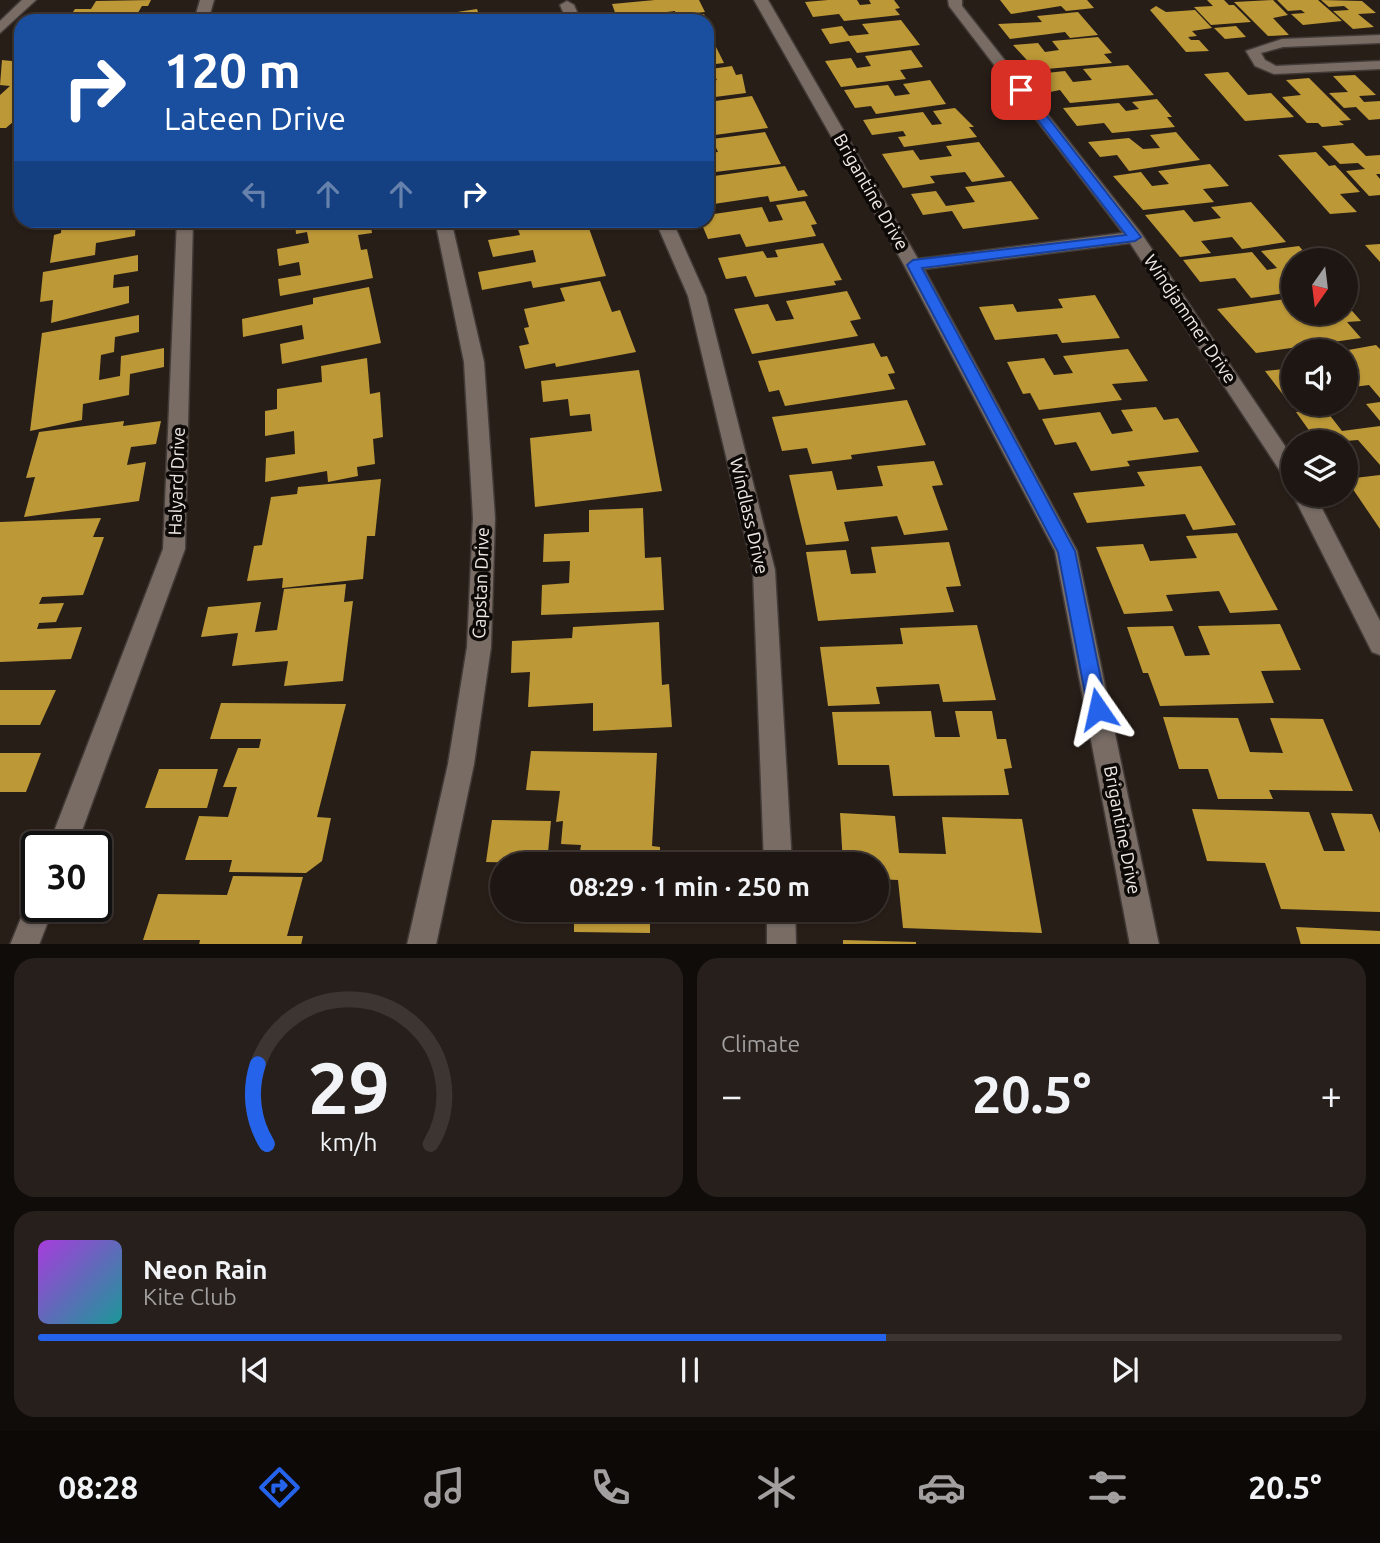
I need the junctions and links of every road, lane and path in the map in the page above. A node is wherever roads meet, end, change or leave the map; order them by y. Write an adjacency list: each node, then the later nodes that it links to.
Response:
1 (29, 0): 5 (street)
2 (761, 0): 15 (street, Brigantine Drive)
3 (955, 0): 14 (street, Windjammer Drive)
4 (567, 5): 6 (street)
5 (15, 14)
6 (571, 14)
7 (14, 15): 8 (street)
8 (0, 29)
9 (1380, 39): 10 (street)
10 (1380, 65)
11 (185, 228): 19 (street, Halyard Drive)
12 (445, 228): 24 (street, Capstan Drive)
13 (667, 228): 20 (street, Windlass Drive)
14 (1135, 237): 15 (street); 16 (street, Windjammer Drive)
15 (913, 265): 26 (street, Brigantine Drive)
16 (1281, 456)
17 (1310, 507): 18 (street)
18 (1380, 645)
19 (68, 831)
20 (777, 852)
21 (33, 922): 23 (street)
22 (781, 922): 25 (street)
23 (24, 944)
24 (421, 944)
25 (782, 944)
26 (1145, 944)

